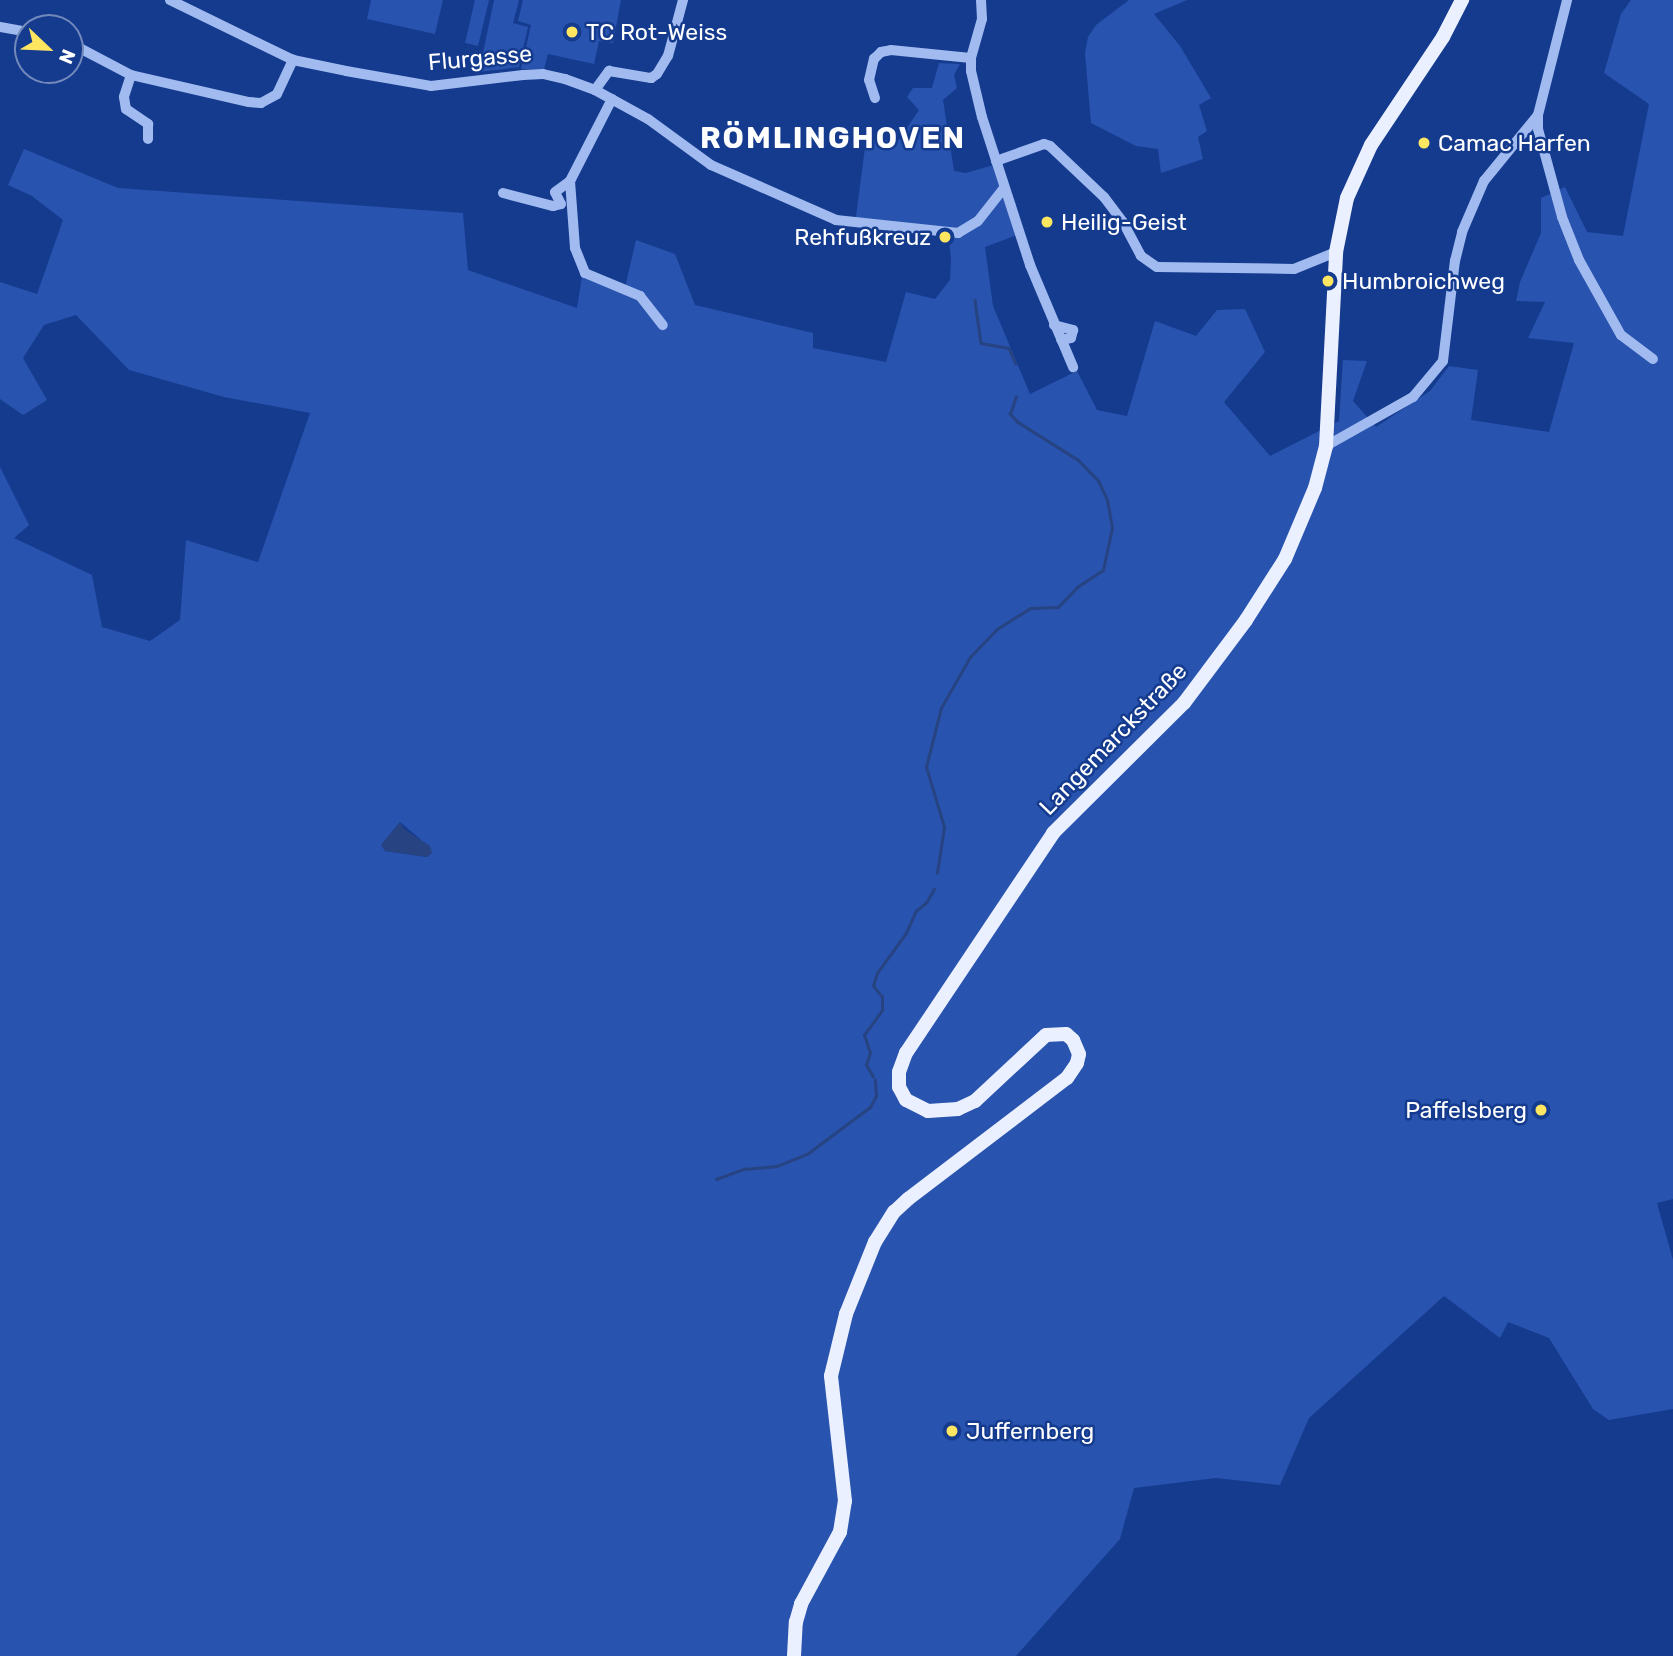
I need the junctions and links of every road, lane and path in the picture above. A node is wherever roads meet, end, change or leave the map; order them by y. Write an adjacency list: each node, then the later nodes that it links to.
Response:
1 (170, 0): 8 (street, Flurgasse)
2 (683, 0): 10 (street)
3 (981, 0): 7 (street)
4 (1462, 0): 19 (main road, Langemarckstraße)
5 (1567, 0): 13 (street)
6 (84, 50): 9 (street)
7 (971, 58): 11 (street); 15 (street)
8 (293, 60): 9 (street); 10 (street, Flurgasse)
9 (131, 75): 14 (street)
10 (595, 90): 12 (street, Flurgasse)
11 (875, 98)
12 (612, 99): 16 (street, Flurgasse); 18 (street)
13 (1538, 115): 21 (street); 23 (street)
14 (148, 139)
15 (996, 162): 16 (street); 19 (street)
16 (1004, 188): 22 (street)
17 (503, 193): 18 (street)
18 (566, 202): 20 (street)
19 (1336, 252): 23 (main road, Langemarckstraße)
20 (663, 325)
21 (1653, 359)
22 (1073, 367)
23 (1326, 446): 24 (main road, Langemarckstraße)
24 (794, 1656)

